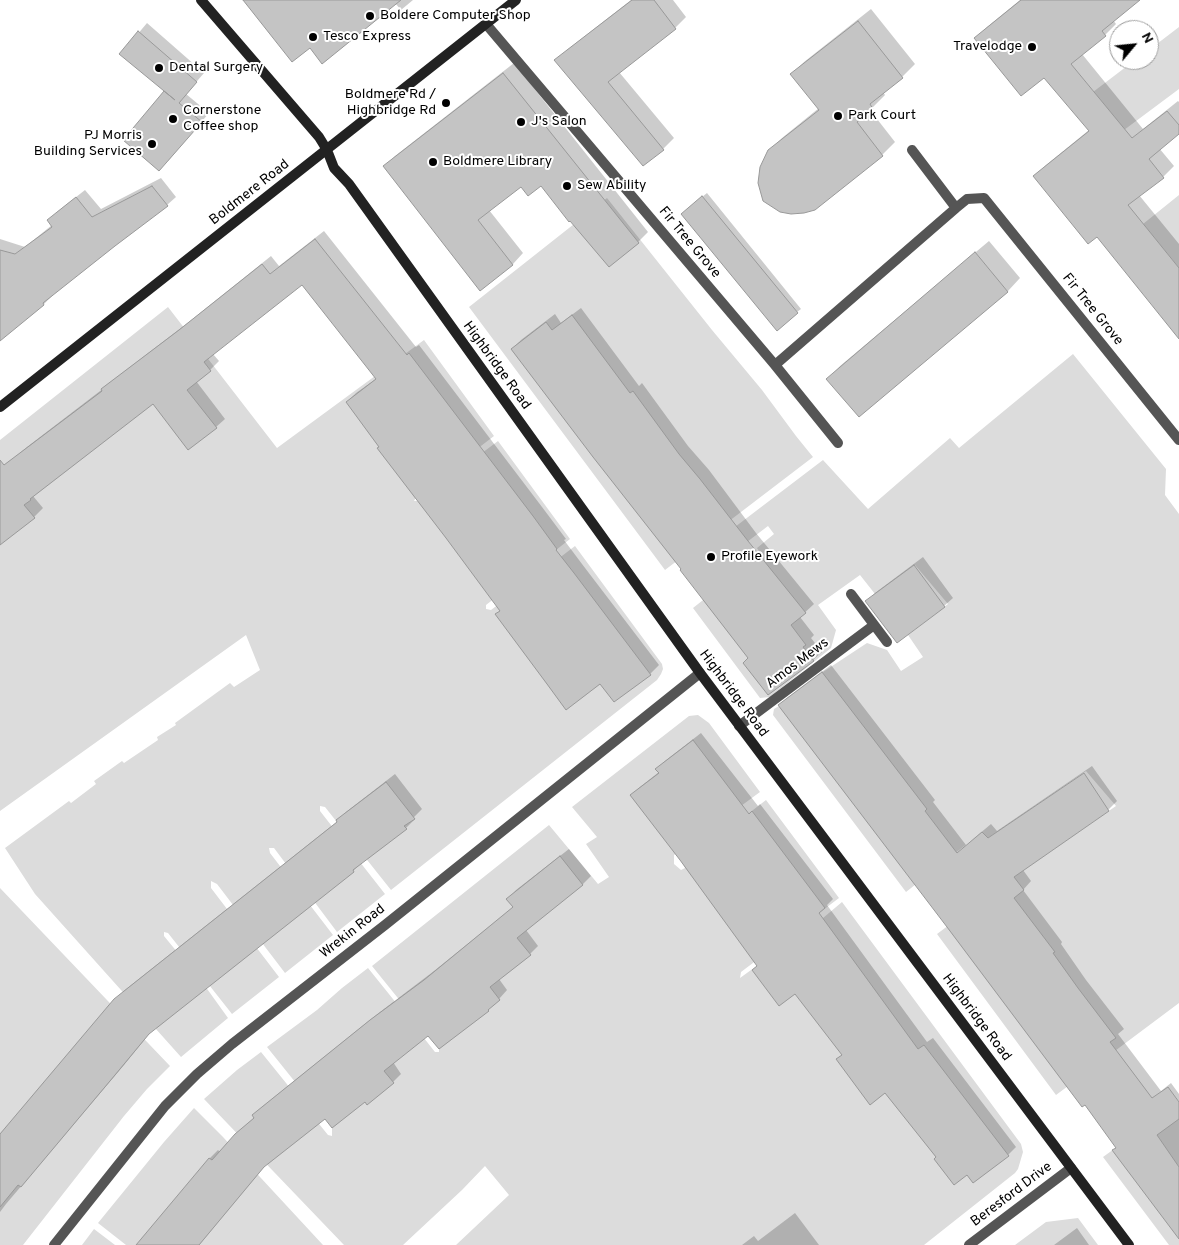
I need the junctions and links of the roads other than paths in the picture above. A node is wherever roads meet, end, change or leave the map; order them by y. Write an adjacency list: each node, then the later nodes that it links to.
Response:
1 (201, 0): 4 (street, Highbridge Road)
2 (516, 0): 3 (street, Boldmere Road)
3 (486, 24): 4 (street, Boldmere Road); 7 (street, Fir Tree Grove)
4 (327, 150): 8 (street, Boldmere Road); 14 (street, Highbridge Road)
5 (912, 150): 6 (street)
6 (956, 208): 7 (street, Fir Tree Grove); 9 (street, Fir Tree Grove)
7 (775, 365): 10 (street, Fir Tree Grove)
8 (0, 407)
9 (1179, 440)
10 (838, 442)
11 (851, 594): 12 (street)
12 (874, 625): 13 (street); 15 (street, Amos Mews)
13 (887, 642)
14 (700, 673): 15 (street, Highbridge Road); 17 (street, Wrekin Road)
15 (739, 726): 16 (street, Highbridge Road)
16 (1071, 1168): 18 (street, Beresford Drive); 19 (street, Highbridge Road)
17 (54, 1245)
18 (969, 1245)
19 (1129, 1245)

